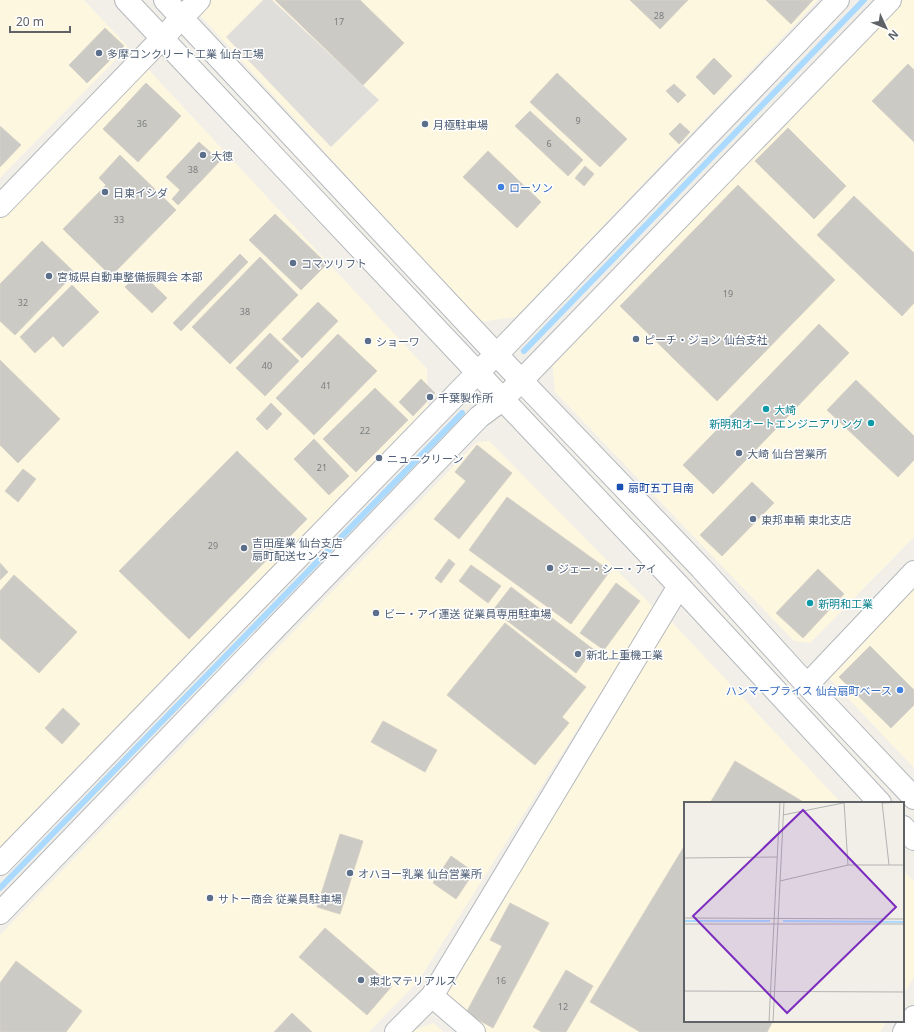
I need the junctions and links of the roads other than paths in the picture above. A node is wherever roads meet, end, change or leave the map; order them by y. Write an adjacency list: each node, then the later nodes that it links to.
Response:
1 (126, 0): 7 (street)
2 (165, 0): 6 (street)
3 (199, 0): 6 (street)
4 (838, 0): 9 (street)
5 (890, 0): 11 (street)
6 (182, 18): 7 (street); 9 (street)
7 (163, 39): 8 (street); 10 (street)
8 (0, 206)
9 (496, 354): 10 (street); 11 (street)
10 (477, 373): 12 (street); 20 (street)
11 (521, 380): 12 (street); 15 (street)
12 (502, 400): 14 (street); 21 (street)
13 (914, 572): 15 (street)
14 (678, 586): 17 (street); 22 (street)
15 (807, 685): 16 (street)
16 (914, 798)
17 (879, 802)
18 (904, 828): 19 (street)
19 (914, 839)
20 (0, 864)
21 (0, 913)
22 (432, 996): 24 (street); 25 (street)
23 (914, 1017): 26 (street)
24 (396, 1032)
25 (474, 1032)
26 (904, 1032)

